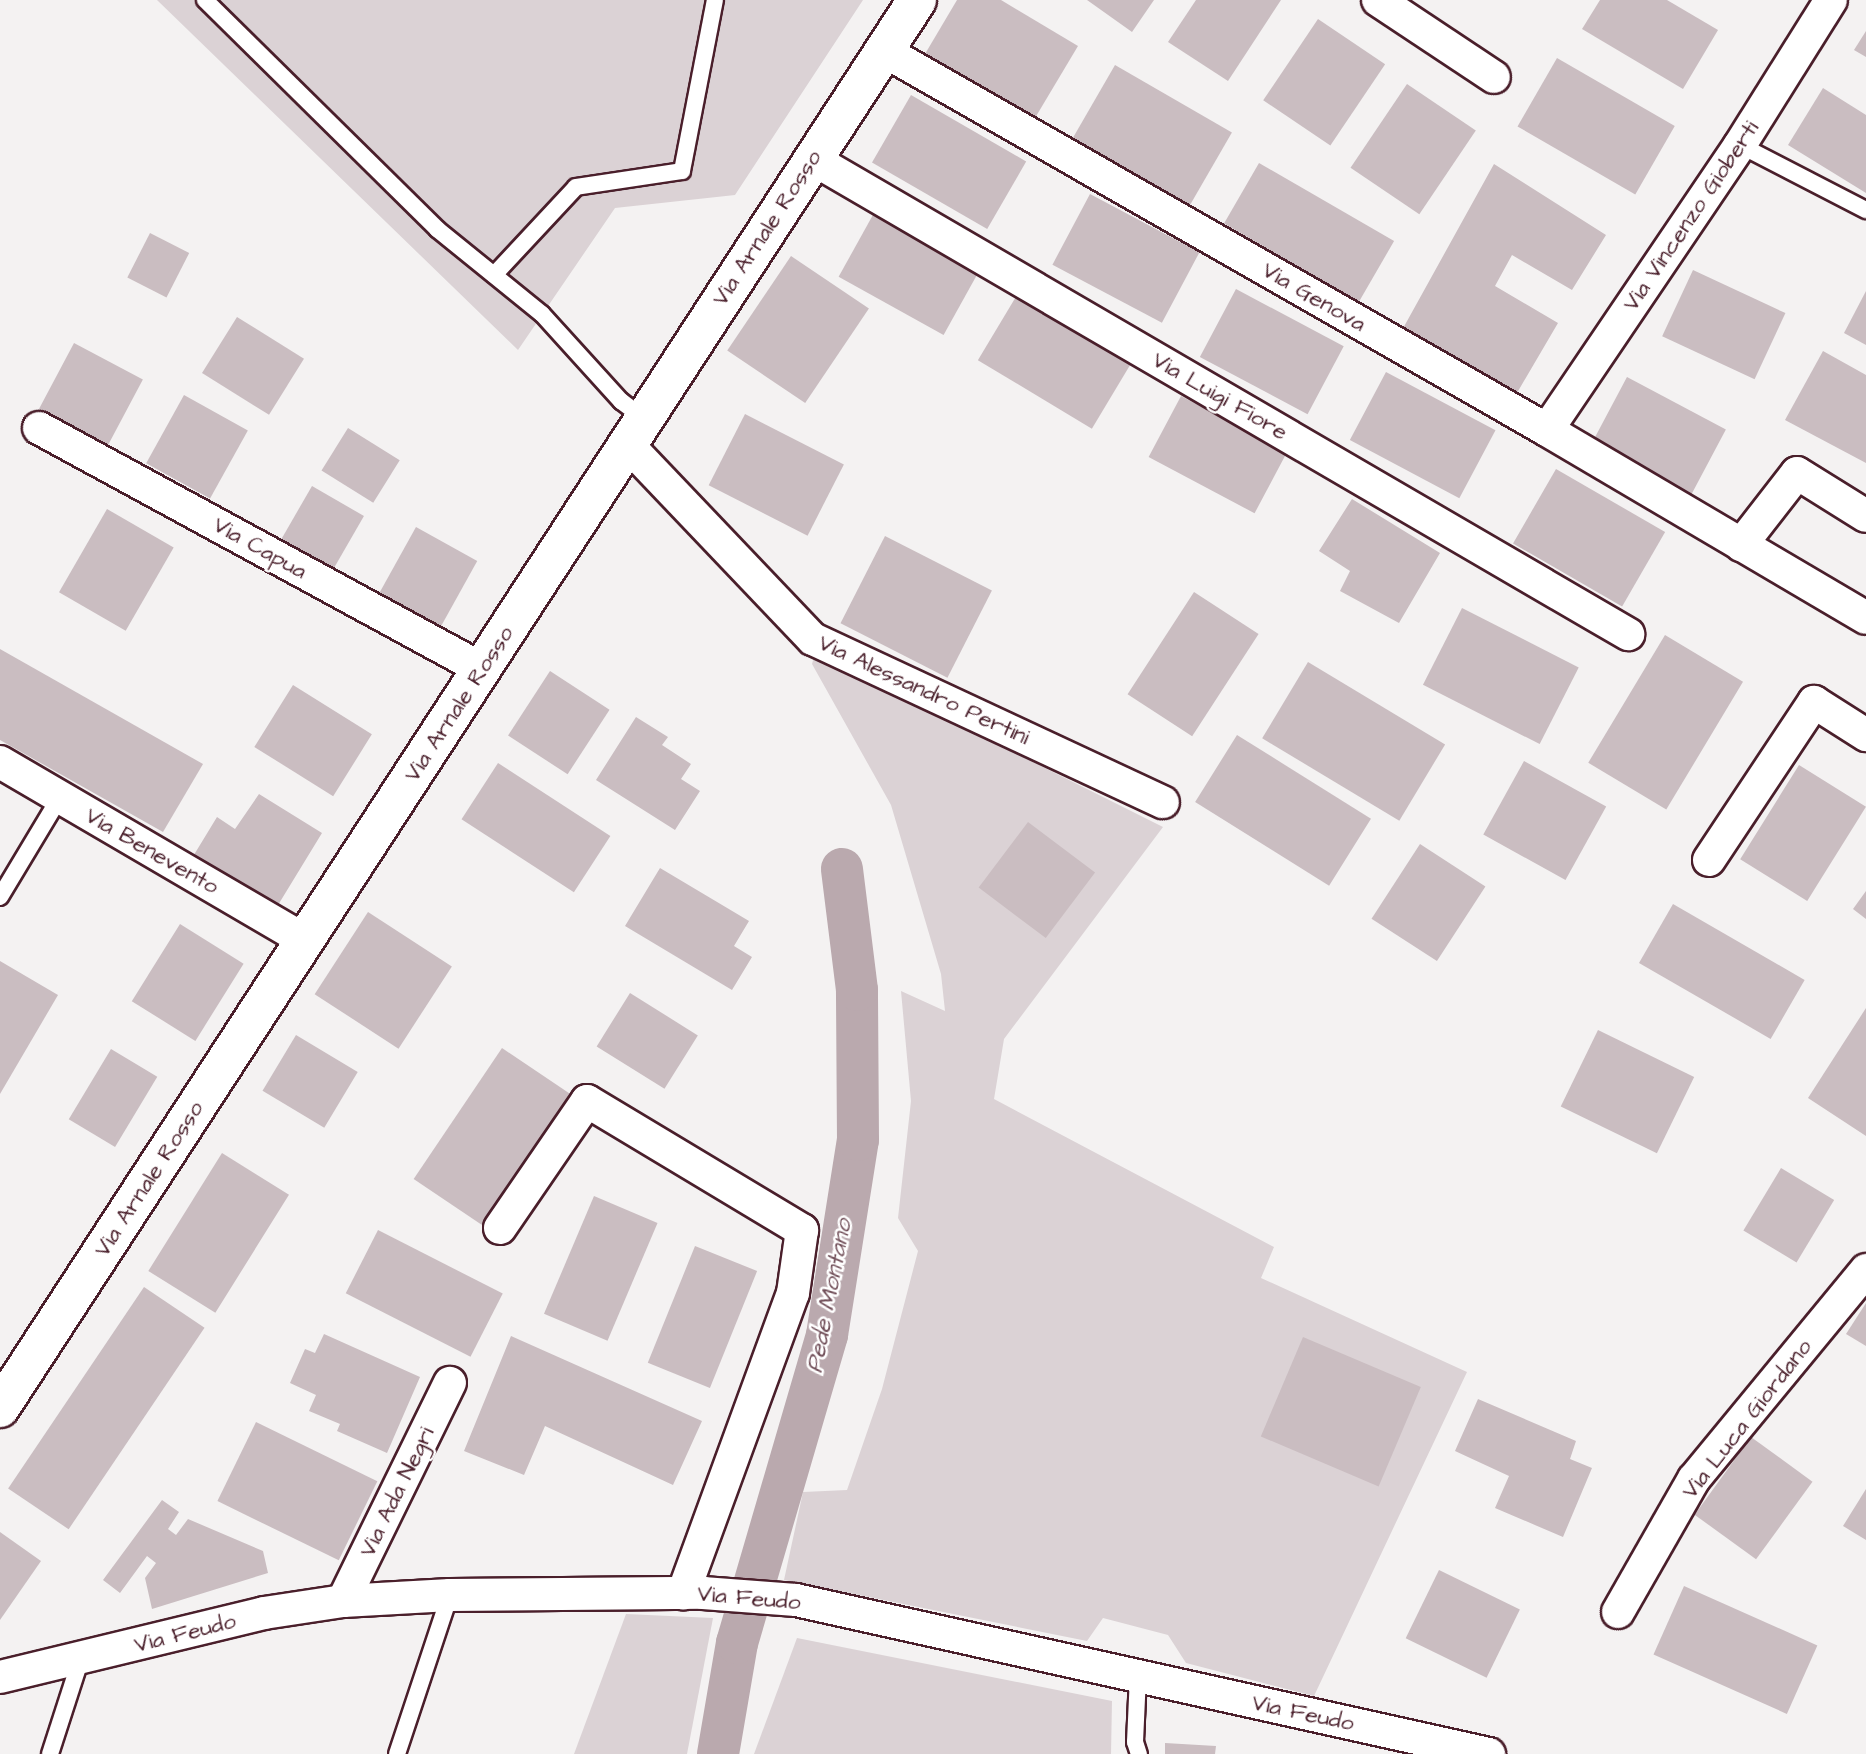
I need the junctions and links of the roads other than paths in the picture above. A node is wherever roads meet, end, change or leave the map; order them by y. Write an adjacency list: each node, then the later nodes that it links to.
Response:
1 (205, 0): 11 (lane)
2 (715, 0): 11 (lane)
3 (917, 0): 6 (street, Via Arnale Rosso)
4 (1378, 0): 7 (street)
5 (1832, 0): 8 (street, Via Vincenzo Gioberti)
6 (886, 52): 9 (street, Via Arnale Rosso); 13 (street, Via Genova)
7 (1494, 77)
8 (1740, 145): 10 (lane); 13 (street, Via Vincenzo Gioberti)
9 (811, 158): 14 (street, Via Arnale Rosso); 18 (street, Via Luigi Fiore)
10 (1866, 210)
11 (494, 275): 14 (lane)
12 (39, 428): 19 (street, Via Capua)
13 (1548, 430): 16 (street, Via Genova)
14 (630, 443): 19 (street, Via Arnale Rosso); 23 (street, Via Alessandro Pertini)
15 (1866, 516): 16 (street)
16 (1741, 545): 17 (street, Via Genova)
17 (1866, 618)
18 (1628, 634)
19 (482, 669): 26 (street, Via Arnale Rosso)
20 (1866, 735): 24 (street)
21 (0, 762): 22 (street, Via Benevento)
22 (60, 797): 25 (lane); 26 (street, Via Benevento)
23 (1163, 802)
24 (1709, 860)
25 (0, 897)
26 (305, 940): 30 (street, Via Arnale Rosso)
27 (500, 1228): 31 (street)
28 (1866, 1270): 34 (street, Via Luca Giordano)
29 (450, 1383): 33 (street, Via Ada Negri)
30 (0, 1408)
31 (693, 1593): 32 (street, Via Feudo); 36 (street, Via Feudo)
32 (450, 1595): 33 (street, Via Feudo); 39 (lane)
33 (343, 1601): 35 (street, Via Feudo)
34 (1618, 1612)
35 (81, 1658): 37 (street, Via Feudo); 38 (lane)
36 (1138, 1676): 40 (lane); 41 (street, Via Feudo)
37 (0, 1677)
38 (50, 1754)
39 (397, 1754)
40 (1139, 1754)
41 (1489, 1754)

